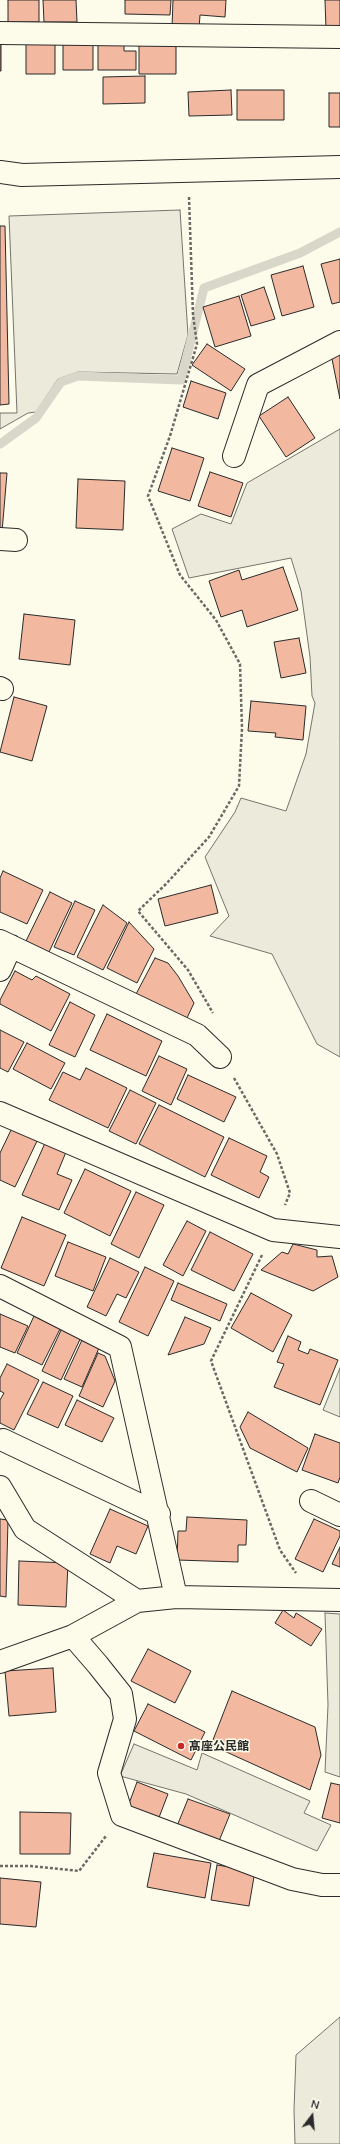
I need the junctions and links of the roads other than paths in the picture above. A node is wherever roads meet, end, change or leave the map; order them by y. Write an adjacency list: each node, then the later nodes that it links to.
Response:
1 (0, 34): 2 (street)
2 (340, 37)
3 (340, 167): 4 (street)
4 (0, 172)
5 (340, 342): 6 (street)
6 (234, 456)
7 (6, 944): 8 (street); 9 (street)
8 (0, 970)
9 (220, 1057)
10 (0, 1113): 11 (street)
11 (340, 1237)
12 (0, 1286): 16 (street)
13 (3, 1440): 16 (street)
14 (0, 1487): 20 (street)
15 (311, 1501): 17 (street)
16 (159, 1514): 18 (street)
17 (340, 1515)
18 (176, 1597): 19 (street); 20 (street)
19 (340, 1600)
20 (137, 1601): 21 (street)
21 (73, 1636): 22 (street); 23 (street)
22 (0, 1662)
23 (340, 1885)

